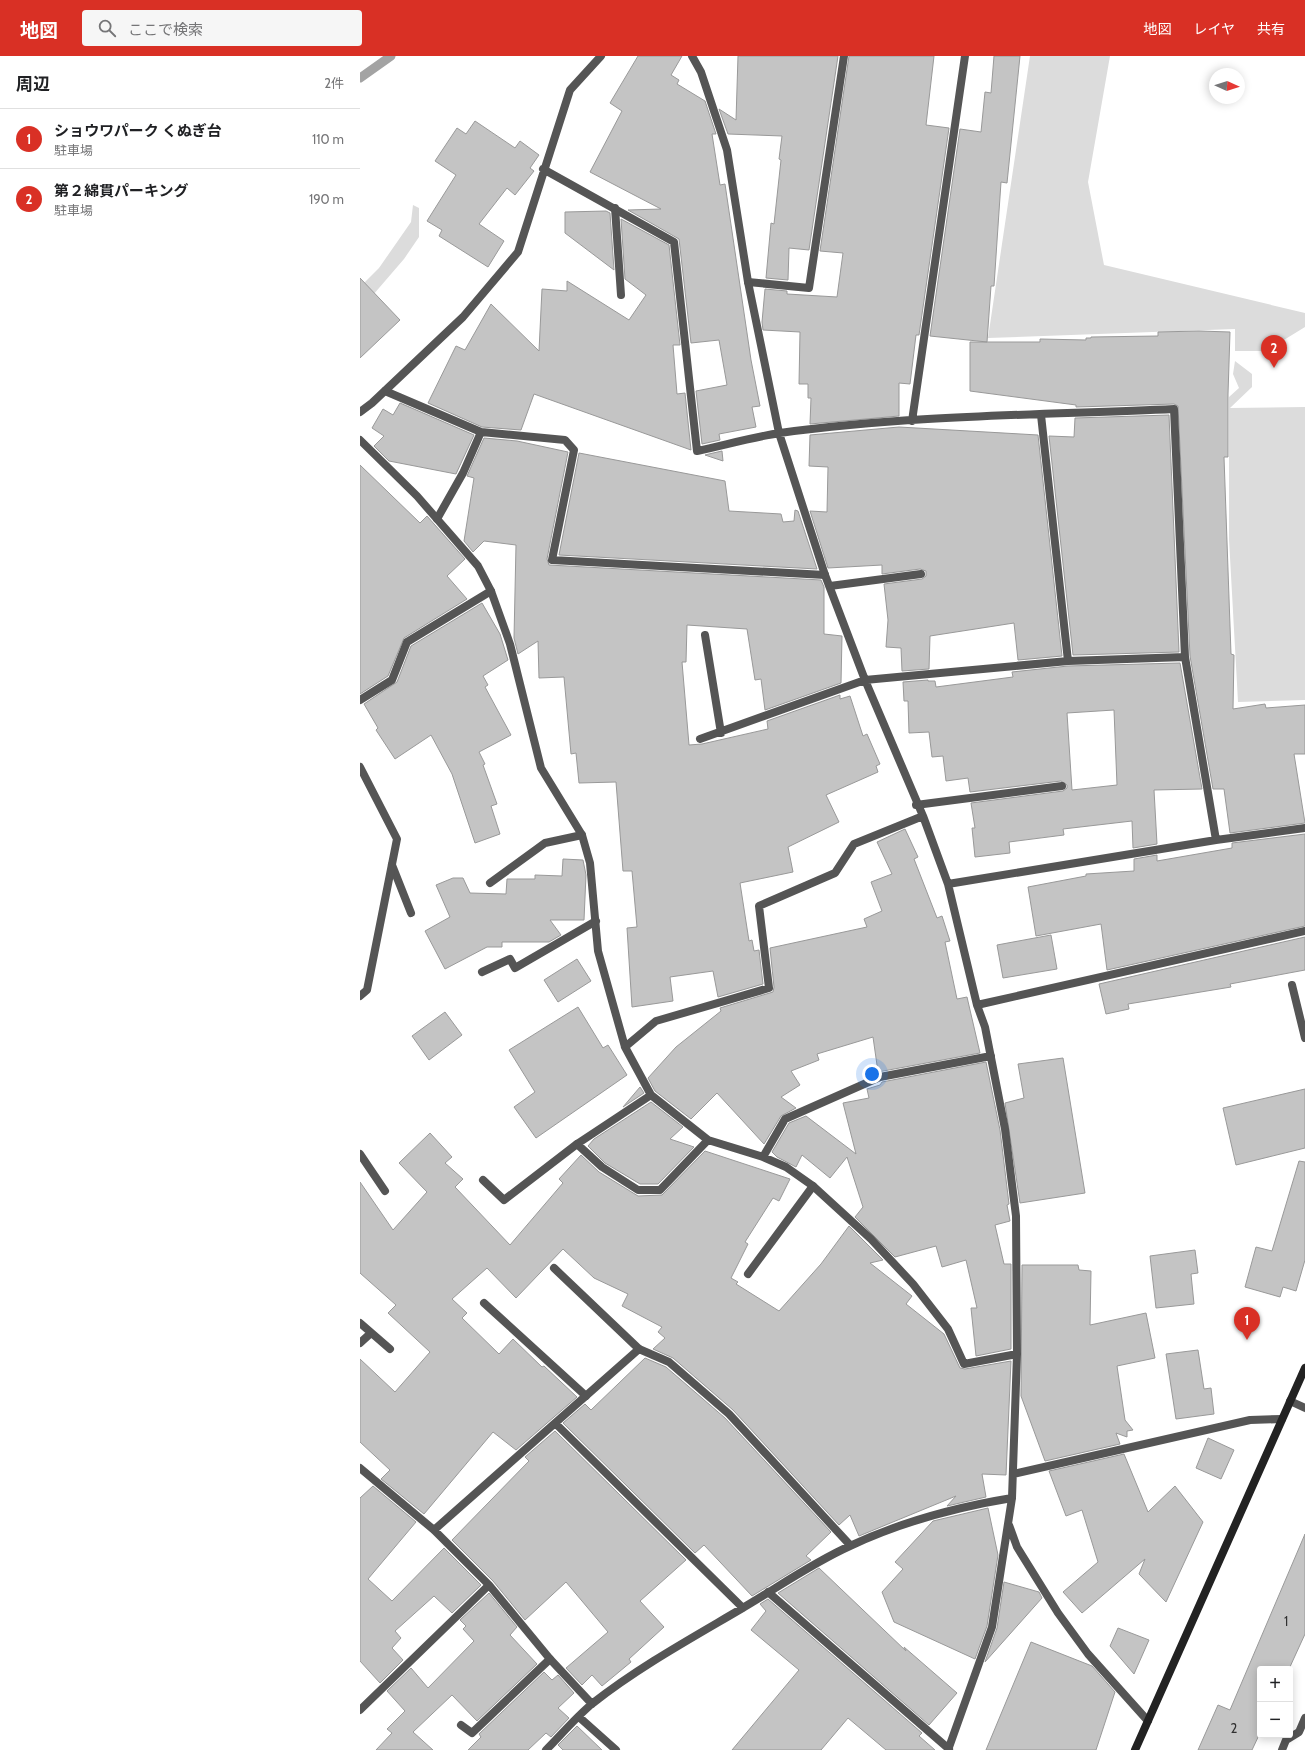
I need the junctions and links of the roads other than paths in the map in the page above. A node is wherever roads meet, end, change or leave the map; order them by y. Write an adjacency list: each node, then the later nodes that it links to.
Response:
1 (601, 56): 5 (street)
2 (692, 56): 7 (street)
3 (844, 56): 7 (street)
4 (965, 56): 12 (street)
5 (543, 169): 6 (street); 9 (street)
6 (615, 208): 8 (street); 14 (street)
7 (748, 282): 14 (street)
8 (621, 295)
9 (385, 392): 10 (street); 13 (street)
10 (360, 412)
11 (1040, 415): 12 (street); 22 (street); 23 (street)
12 (912, 421): 14 (street)
13 (481, 432): 16 (street); 18 (street)
14 (779, 433): 18 (street)
15 (360, 440): 16 (street)
16 (437, 519): 20 (street)
17 (921, 574): 19 (street)
18 (825, 576): 19 (street)
19 (830, 586): 24 (street)
20 (491, 591): 25 (street); 33 (street)
21 (706, 636): 26 (street)
22 (1186, 658): 23 (street); 34 (street)
23 (1068, 661): 24 (street)
24 (865, 680): 26 (street); 30 (street)
25 (360, 700)
26 (721, 732): 27 (street)
27 (700, 739)
28 (360, 767): 35 (street)
29 (1062, 786): 30 (street)
30 (916, 805): 31 (street)
31 (923, 816): 37 (street); 46 (street)
32 (1305, 828): 34 (street)
33 (582, 835): 36 (street); 39 (street)
34 (1216, 840): 37 (street)
35 (392, 865): 38 (street); 43 (street)
36 (490, 882)
37 (948, 884): 44 (street)
38 (411, 913)
39 (596, 921): 41 (street); 46 (street)
40 (1305, 930): 44 (street)
41 (482, 972)
42 (1292, 984): 45 (street)
43 (360, 996)
44 (977, 1005): 47 (street)
45 (1305, 1038)
46 (625, 1047): 48 (street)
47 (990, 1056): 52 (street); 64 (street)
48 (651, 1095): 49 (street); 50 (street)
49 (708, 1140): 50 (street); 52 (street)
50 (577, 1144): 53 (street)
51 (360, 1154): 55 (street)
52 (763, 1157): 54 (street)
53 (483, 1180)
54 (813, 1186): 57 (street); 64 (street)
55 (385, 1191)
56 (554, 1268): 63 (street)
57 (748, 1274)
58 (484, 1304): 66 (street)
59 (360, 1323): 60 (street)
60 (371, 1333): 61 (street); 62 (street)
61 (360, 1343)
62 (390, 1349)
63 (639, 1349): 66 (street); 76 (street)
64 (1017, 1354): 72 (street)
65 (1305, 1368): 67 (street)
66 (586, 1396): 70 (street)
67 (1290, 1401): 68 (street); 69 (street)
68 (1305, 1408)
69 (1282, 1420): 72 (street); 85 (street)
70 (556, 1424): 75 (street); 79 (street)
71 (360, 1468): 75 (street)
72 (1013, 1474): 73 (street)
73 (1012, 1498): 74 (street); 76 (street)
74 (1008, 1524): 85 (street); 87 (street)
75 (434, 1530): 77 (street)
76 (850, 1546): 78 (street)
77 (489, 1585): 80 (street); 82 (street)
78 (768, 1592): 79 (street); 87 (street)
79 (743, 1608): 81 (street)
80 (550, 1659): 81 (street); 86 (street)
81 (592, 1704): 83 (street)
82 (360, 1710)
83 (579, 1717): 88 (street); 89 (street)
84 (1305, 1718): 91 (street)
85 (1148, 1721): 90 (street)
86 (461, 1725)
87 (949, 1749)
88 (546, 1750)
89 (616, 1750)
90 (1135, 1750)
91 (1282, 1750)

